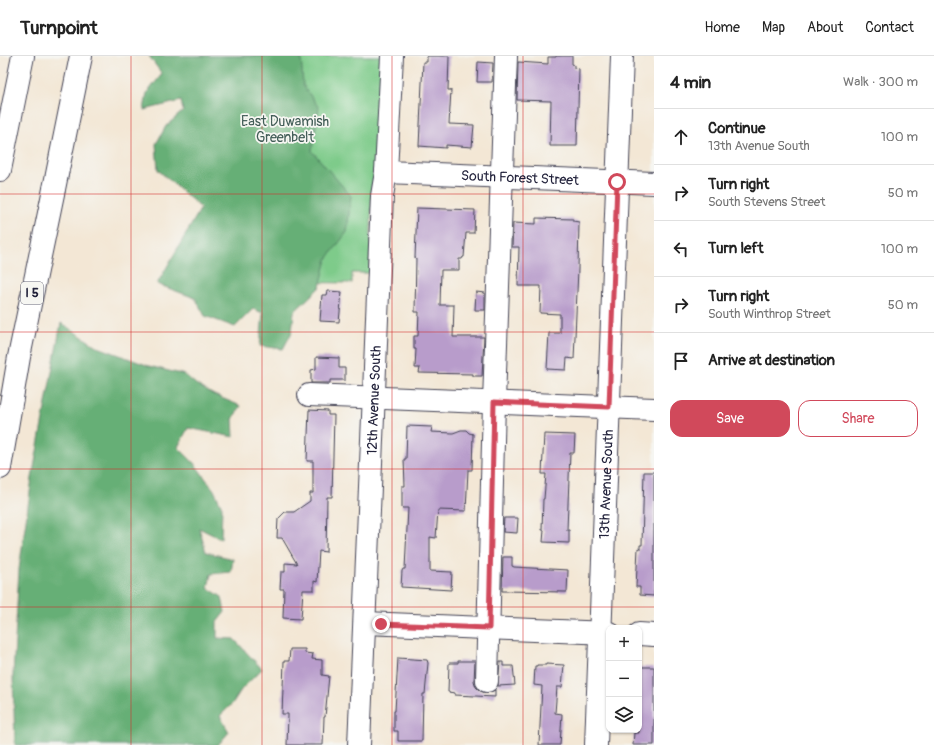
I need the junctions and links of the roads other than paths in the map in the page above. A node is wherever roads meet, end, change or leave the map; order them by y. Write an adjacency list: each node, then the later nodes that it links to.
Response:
1 (23, 56): 6 (main road)
2 (81, 56): 16 (main road, I 5, bridge)
3 (392, 56): 7 (main road, 12th Avenue South)
4 (506, 56): 8 (main road)
5 (622, 56): 9 (main road, 13th Avenue South)
6 (0, 170)
7 (386, 172): 8 (main road, South Forest Street); 12 (main road, 12th Avenue South)
8 (502, 177): 9 (main road, South Forest Street); 13 (main road)
9 (617, 182): 10 (main road, South Forest Street); 14 (main road, 13th Avenue South)
10 (654, 183)
11 (309, 395): 12 (main road)
12 (373, 397): 13 (main road); 17 (main road, 12th Avenue South)
13 (494, 402): 14 (main road); 18 (main road)
14 (609, 407): 15 (main road); 19 (main road, 13th Avenue South)
15 (654, 409)
16 (0, 468)
17 (365, 623): 18 (main road); 23 (main road, 12th Avenue South)
18 (489, 628): 19 (main road); 22 (main road)
19 (604, 633): 24 (main road, 13th Avenue South)
20 (642, 634): 21 (main road)
21 (654, 634)
22 (487, 681)
23 (359, 745)
24 (596, 745)

